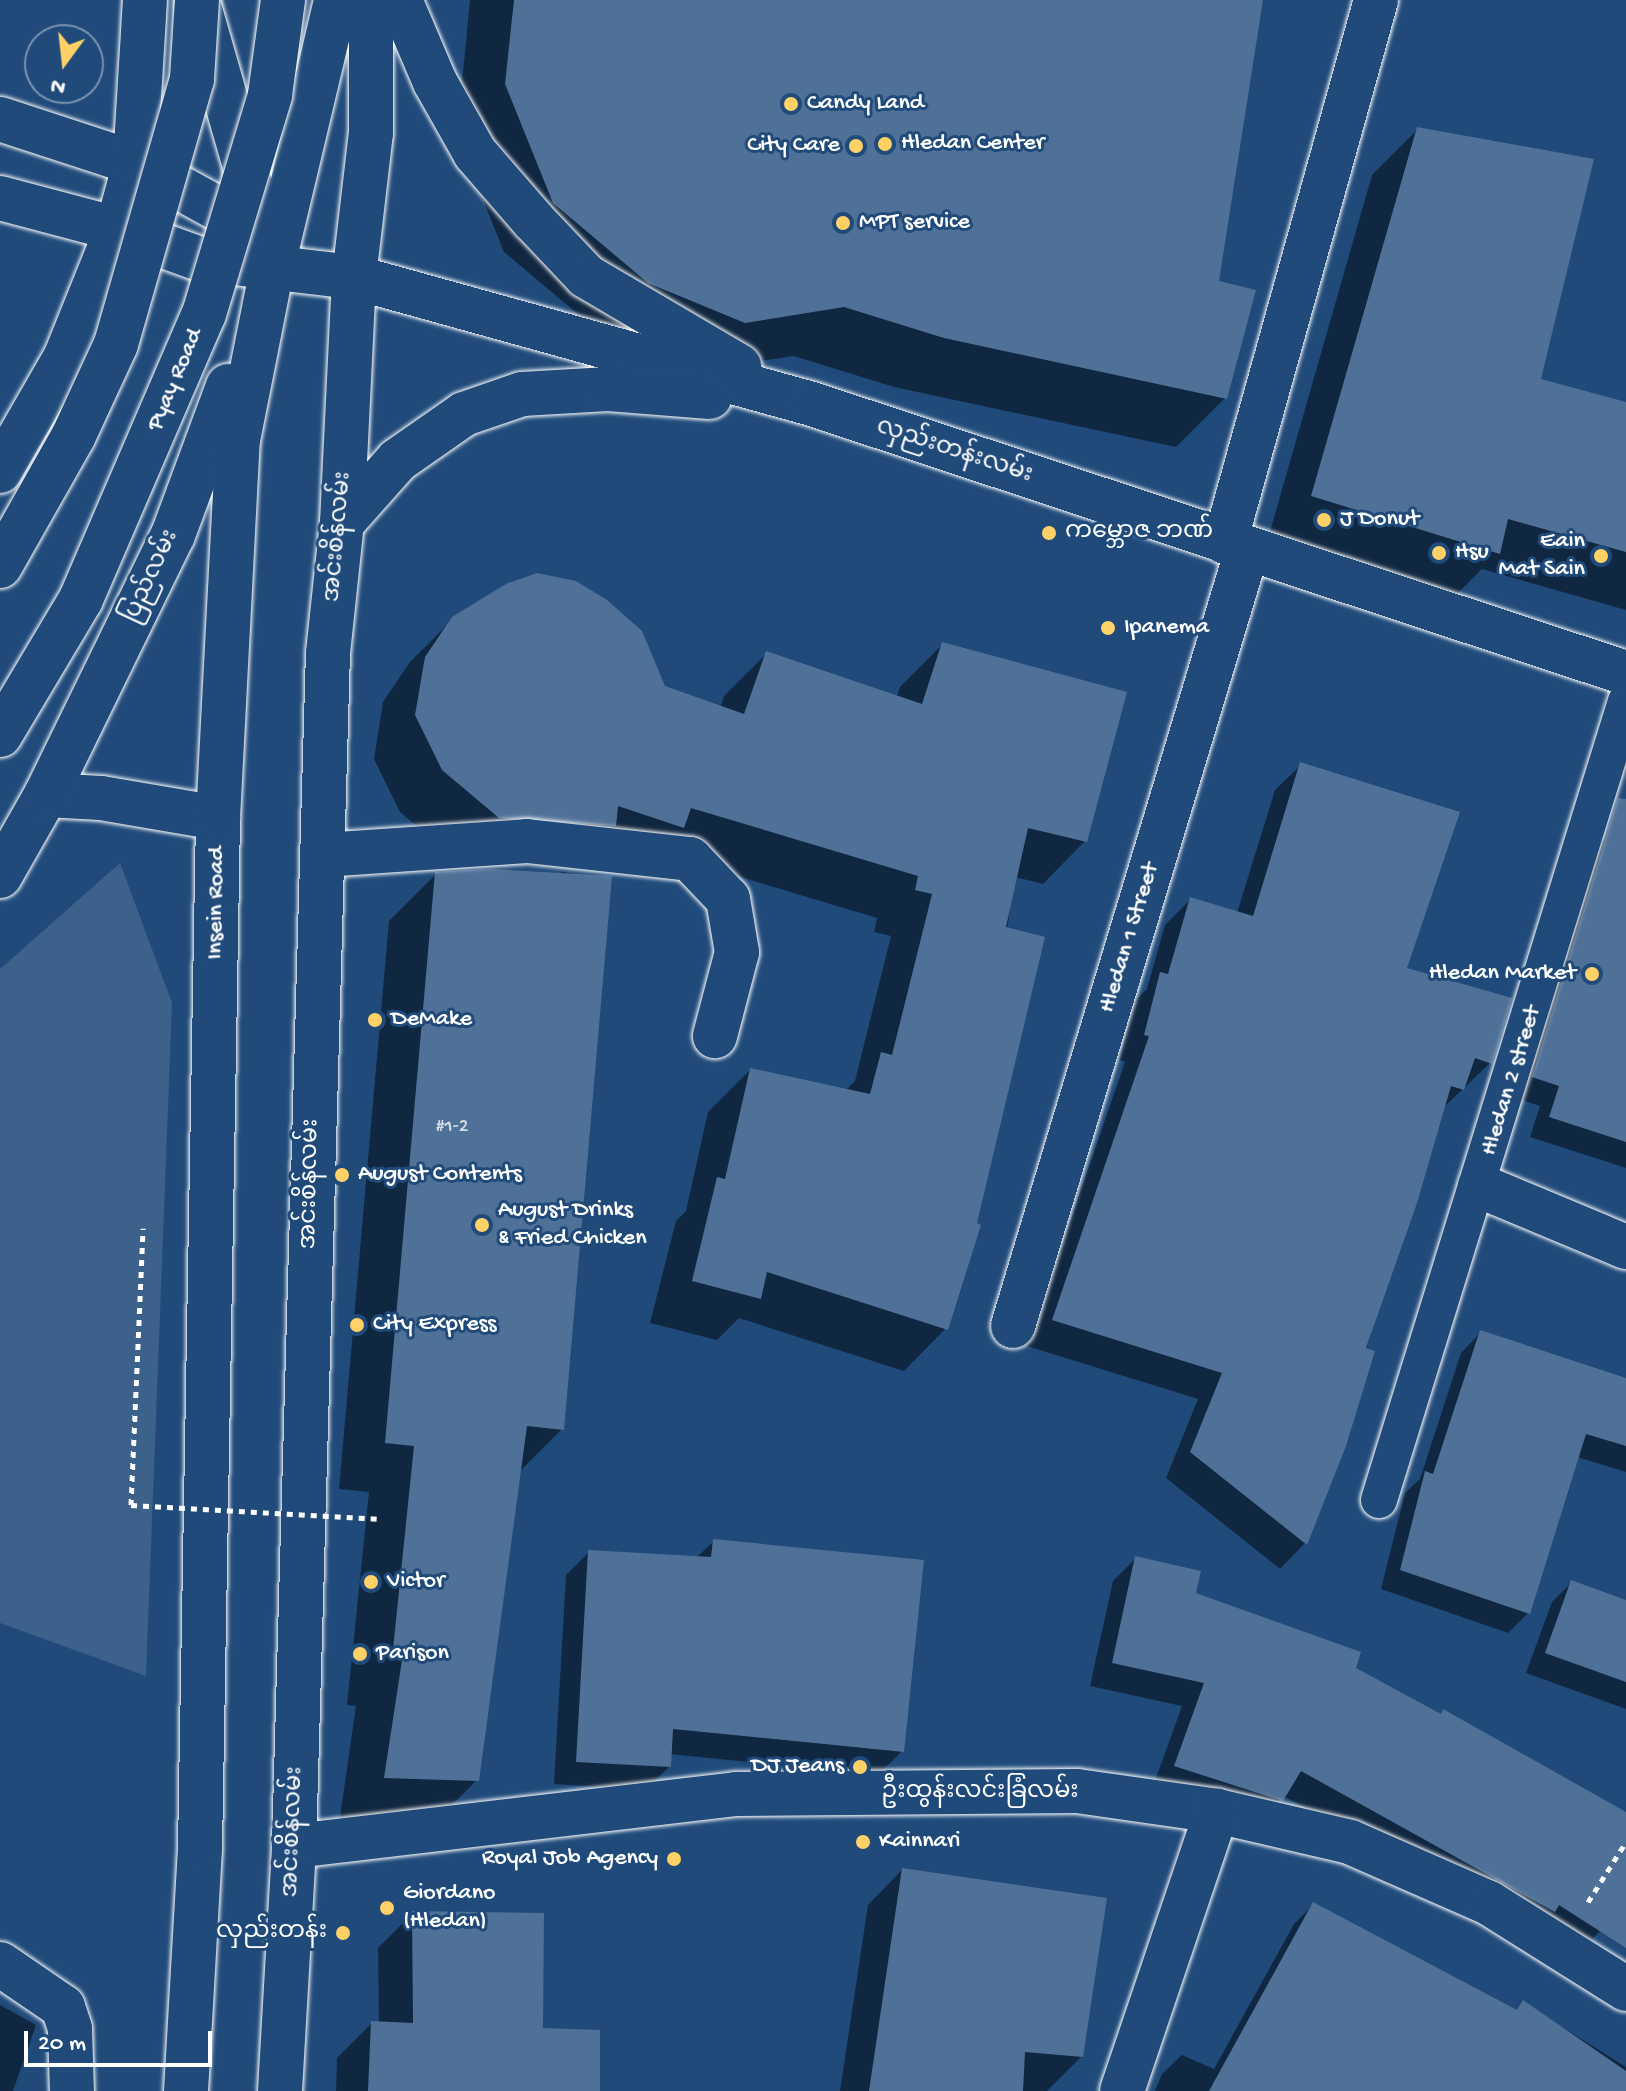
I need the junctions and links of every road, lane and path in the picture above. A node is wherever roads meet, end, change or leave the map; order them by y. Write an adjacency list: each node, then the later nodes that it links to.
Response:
1 (145, 0): 9 (main road)
2 (197, 0): 12 (main road); 18 (main road, bridge)
3 (283, 0): 21 (main road, Pyay Road, bridge)
4 (336, 0): 12 (main road, ပြည်လမ်း)
5 (371, 0): 13 (main road)
6 (400, 0): 14 (main road)
7 (1376, 0): 17 (main road, Hledan 1 Street)
8 (0, 119): 9 (main road)
9 (135, 163): 11 (main road); 12 (main road)
10 (0, 198): 11 (main road, လှည်းတန်းလမ်း)
11 (117, 229): 12 (main road, လှည်းတန်းလမ်း); 15 (main road)
12 (273, 264): 13 (main road, လှည်းတန်းလမ်း); 22 (main road, ပြည်လမ်း); 23 (main road)
13 (354, 277): 14 (main road, လှည်းတန်းလမ်း); 16 (main road, အင်းစိန်လမ်း)
14 (812, 404): 16 (main road); 17 (main road, လှည်းတန်းလမ်း)
15 (0, 471)
16 (342, 523): 24 (main road, အင်းစိန်လမ်း)
17 (1236, 546): 19 (main road, လှည်းတန်းလမ်း); 30 (main road, Hledan 1 Street)
18 (0, 566)
19 (1626, 673)
20 (1626, 701): 27 (lane, Hledan 2 street)
21 (0, 735)
22 (46, 795): 23 (main road); 25 (main road, ပြည်လမ်း)
23 (218, 818): 40 (main road, Insein Road)
24 (323, 855): 26 (main road); 35 (main road, အင်းစိန်လမ်း)
25 (0, 876)
26 (715, 1036)
27 (1480, 1186): 29 (main road); 31 (lane, Hledan 2 street)
28 (143, 1228): 32 (path, bridge)
29 (1626, 1247)
30 (1013, 1326)
31 (1379, 1500)
32 (378, 1519)
33 (1217, 1811): 35 (main road, ဦးထွန်းလင်းခြံလမ်း); 36 (main road, ဦးထွန်းလင်းခြံလမ်း); 42 (main road)
34 (1626, 1842): 36 (path)
35 (294, 1846): 41 (main road, အင်းစိန်လမ်း)
36 (1561, 1944): 38 (main road, ဦးထွန်းလင်းခြံလမ်း)
37 (0, 1964): 39 (main road)
38 (1626, 1989)
39 (72, 2091)
40 (186, 2091)
41 (280, 2091)
42 (1122, 2091)

